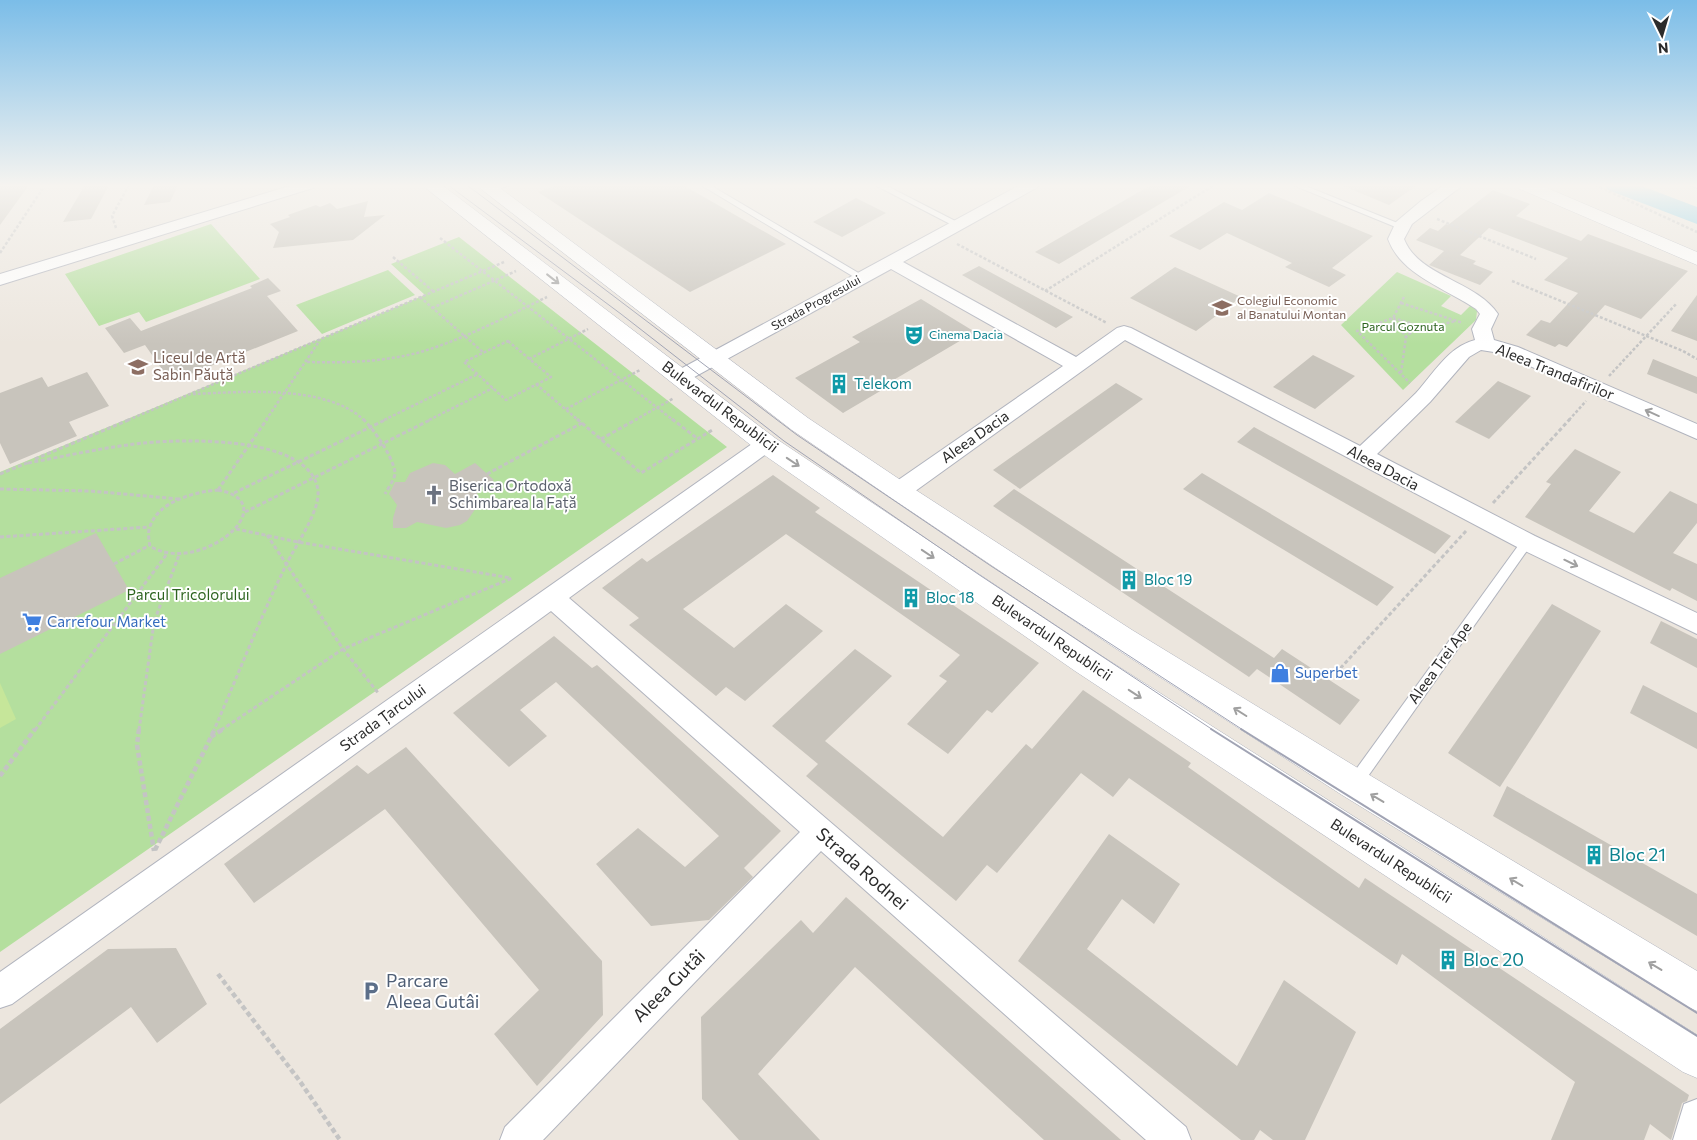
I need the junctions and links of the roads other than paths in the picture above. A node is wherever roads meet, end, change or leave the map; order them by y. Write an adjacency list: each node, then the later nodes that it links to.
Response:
1 (136, 238): 11 (street)
2 (497, 238): 15 (main road, Bulevardul Republicii, one-way to 15)
3 (560, 238): 13 (main road)
4 (794, 238): 10 (lane)
5 (935, 238): 9 (street, Strada Progresului)
6 (1397, 238): 12 (street)
7 (1649, 238): 8 (main road)
8 (1697, 259)
9 (891, 262): 10 (street, Strada Progresului); 14 (street)
10 (862, 278): 13 (street, Strada Progresului)
11 (0, 280)
12 (1484, 337): 16 (street, Aleea Trandafirilor, one-way to 12); 18 (street, Aleea Trandafirilor)
13 (714, 359): 15 (street, Strada Progresului); 19 (main road)
14 (1077, 365): 18 (street, Aleea Dacia); 19 (street, Aleea Dacia)
15 (678, 387): 17 (main road, Bulevardul Republicii)
16 (1697, 432)
17 (766, 444): 21 (street, Strada Țarcului); 27 (main road, Bulevardul Republicii, one-way to 27)
18 (1362, 456): 20 (street, Aleea Dacia)
19 (898, 490): 23 (main road, one-way to 19)
20 (1527, 542): 22 (street, Aleea Dacia, one-way to 22); 23 (lane, Aleea Trei Ape)
21 (552, 598): 24 (street, Strada Rodnei); 25 (street, Strada Țarcului)
22 (1697, 624)
23 (1354, 784): 26 (main road, one-way to 23)
24 (820, 832): 29 (street, Aleea Gutâi); 30 (street, Strada Rodnei)
25 (0, 992)
26 (1697, 992)
27 (1697, 1058)
28 (1697, 1117): 31 (street)
29 (518, 1140)
30 (1172, 1140)
31 (1690, 1140)

